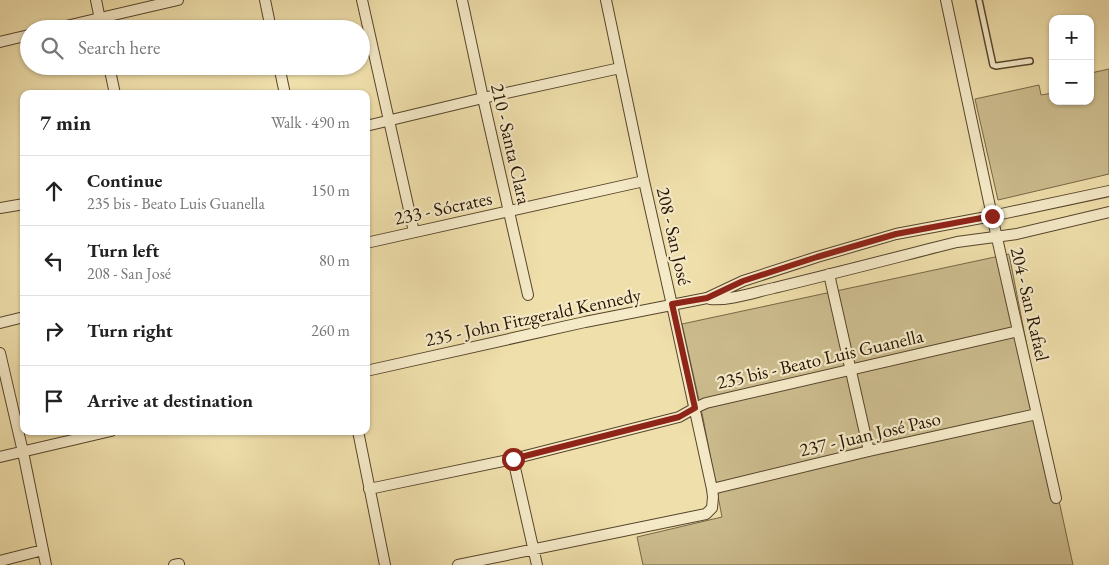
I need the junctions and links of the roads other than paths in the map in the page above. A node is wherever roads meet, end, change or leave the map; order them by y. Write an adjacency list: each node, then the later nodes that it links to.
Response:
1 (96, 0): 9 (street)
2 (178, 0): 9 (street)
3 (265, 0): 11 (street)
4 (362, 0): 12 (street)
5 (462, 0): 22 (street, 210 - Santa Clara)
6 (606, 0): 17 (street, 208 - San José)
7 (946, 0): 31 (street, 204 - San Rafael)
8 (979, 0): 16 (lane)
9 (99, 18): 10 (street)
10 (91, 20)
11 (269, 20)
12 (366, 20)
13 (20, 37): 15 (street)
14 (370, 37): 23 (street)
15 (0, 42)
16 (1030, 61)
17 (620, 68): 22 (street); 25 (street, 208 - San José)
18 (112, 75): 20 (street)
19 (281, 75): 21 (street)
20 (114, 90)
21 (284, 90)
22 (483, 98): 23 (street); 29 (street, 210 - Santa Clara)
23 (388, 120): 24 (street); 32 (street)
24 (370, 125)
25 (644, 181): 29 (street, 233 - Sócrates); 38 (street, 208 - San José)
26 (1109, 191): 31 (street, 235 - John Fitzgerald Kennedy)
27 (20, 205): 28 (street)
28 (0, 208)
29 (509, 212): 32 (street, 233 - Sócrates); 36 (street, 210 - Santa Clara)
30 (1109, 212): 33 (street, 235 - John Fitzgerald Kennedy)
31 (992, 216): 33 (street, 204 - San Rafael); 37 (street, 235 - John Fitzgerald Kennedy)
32 (414, 232): 34 (street, 233 - Sócrates)
33 (997, 236): 35 (street, 235 - John Fitzgerald Kennedy); 41 (street, 204 - San Rafael)
34 (370, 242)
35 (829, 274): 37 (street, 235 - John Fitzgerald Kennedy); 44 (street)
36 (528, 295)
37 (707, 298): 38 (street, 235 - John Fitzgerald Kennedy)
38 (672, 304): 43 (street, 235 - John Fitzgerald Kennedy); 45 (street, 208 - San José)
39 (20, 318): 40 (street)
40 (0, 323)
41 (1018, 331): 44 (street, 235 bis - Beato Luis Guanella); 46 (street, 204 - San Rafael)
42 (0, 353): 50 (street)
43 (370, 370)
44 (851, 370): 45 (street, 235 bis - Beato Luis Guanella); 49 (street)
45 (695, 408): 52 (street, 235 bis - Beato Luis Guanella); 54 (street, 208 - San José)
46 (1037, 414): 49 (street, 237 - Juan José Paso); 55 (street, 204 - San Rafael)
47 (94, 435): 50 (street)
48 (359, 435): 53 (street)
49 (869, 451): 54 (street, 237 - Juan José Paso)
50 (23, 452): 51 (street); 57 (street)
51 (0, 457)
52 (513, 459): 53 (street, 235 bis - Beato Luis Guanella); 56 (street)
53 (369, 489): 60 (street)
54 (712, 489): 56 (street, 208 - San José)
55 (1056, 498)
56 (533, 549): 61 (street); 62 (street)
57 (43, 550): 58 (street); 59 (street)
58 (0, 561)
59 (46, 565)
60 (385, 565)
61 (458, 565)
62 (537, 565)

